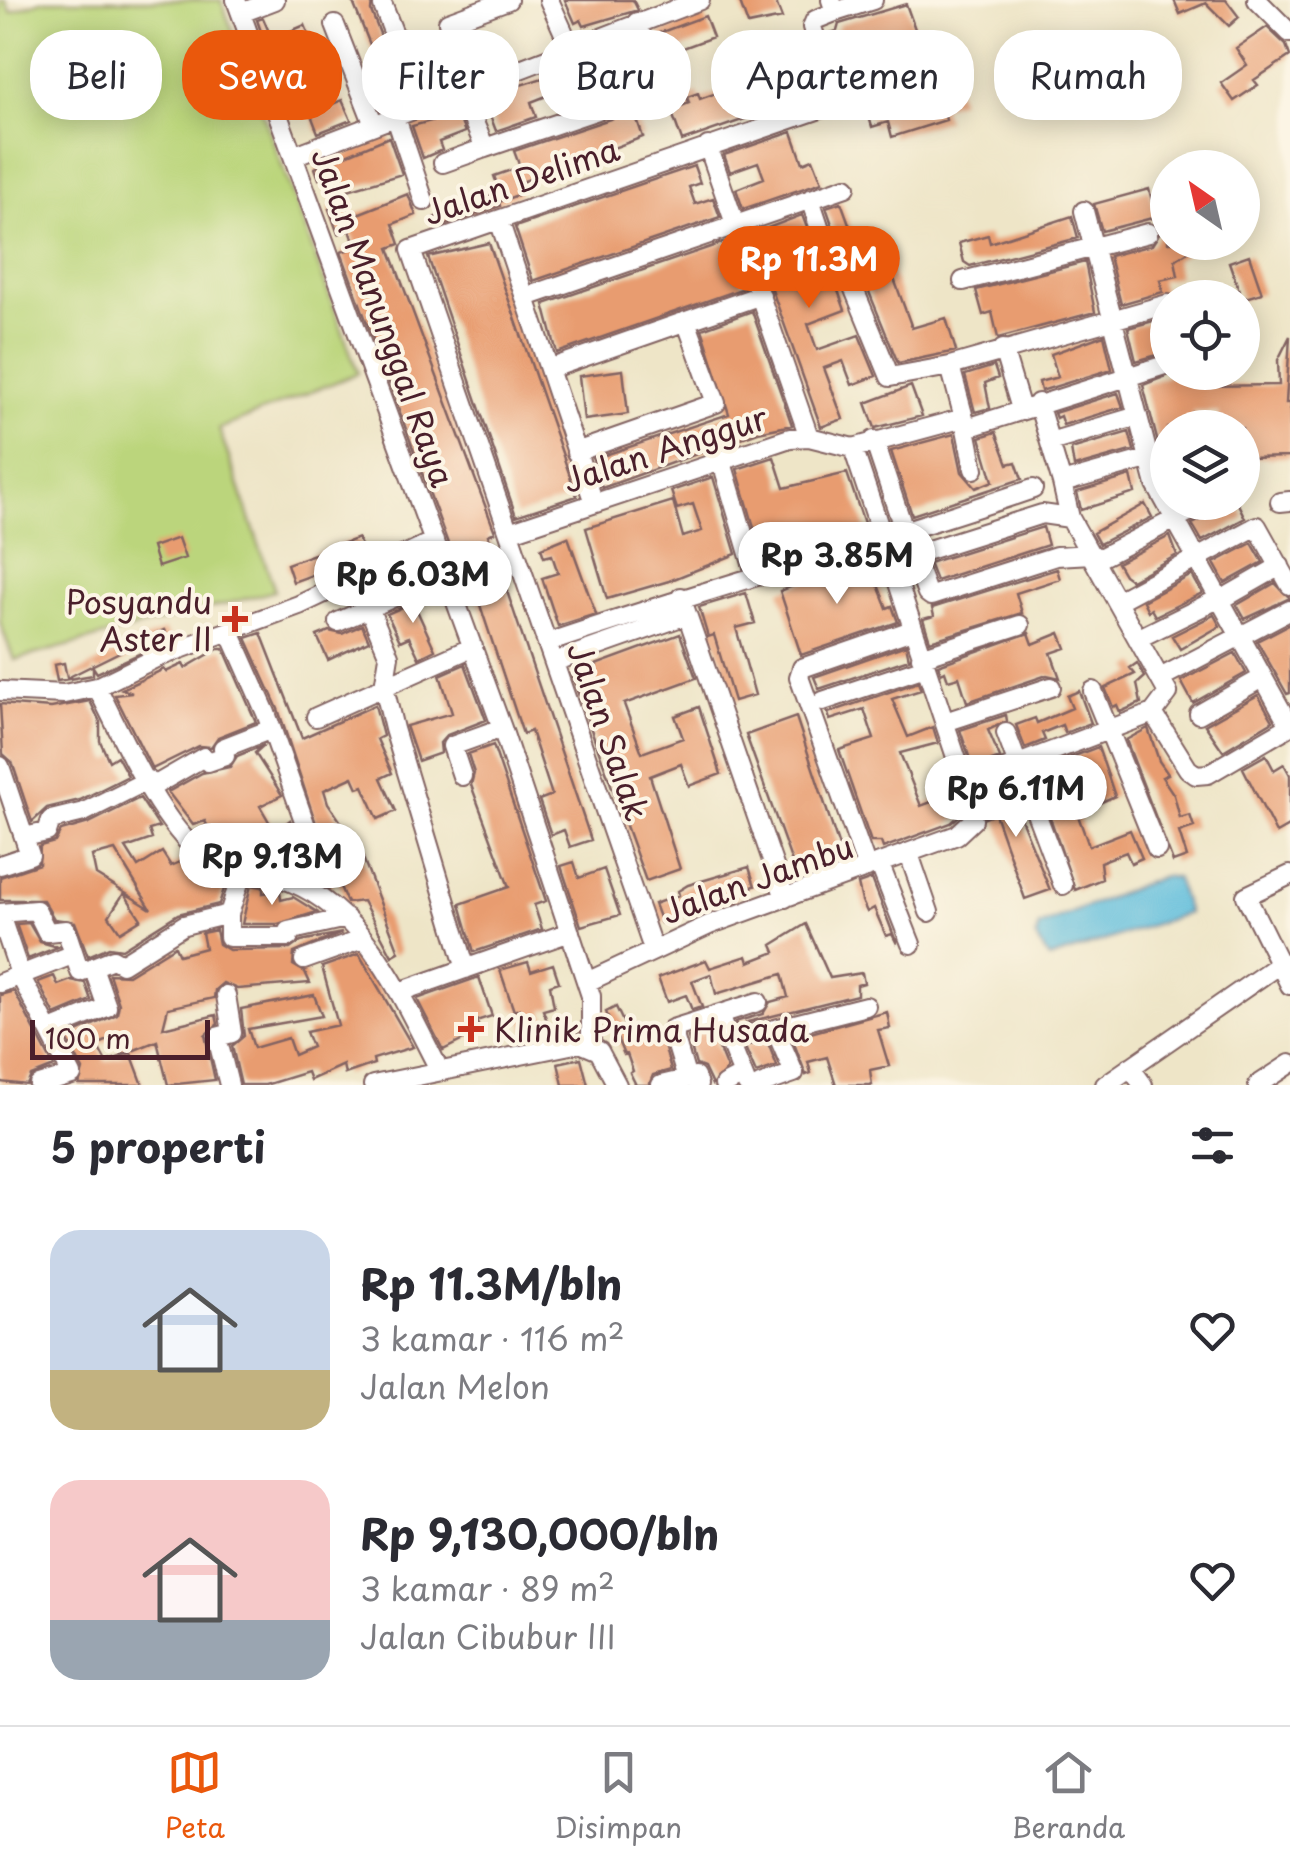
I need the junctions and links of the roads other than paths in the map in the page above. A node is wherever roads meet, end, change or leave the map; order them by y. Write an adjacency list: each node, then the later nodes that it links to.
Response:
1 (275, 0): 9 (street)
2 (508, 0): 10 (street)
3 (550, 0): 14 (street)
4 (700, 0): 11 (street)
5 (873, 0): 8 (street)
6 (1257, 0): 17 (street)
7 (382, 6): 13 (street)
8 (833, 6): 16 (street)
9 (238, 7): 25 (street, Jalan Manunggal Raya)
10 (448, 22)
11 (637, 22): 15 (street); 24 (street)
12 (336, 25): 22 (street)
13 (392, 30)
14 (562, 30)
15 (617, 30)
16 (813, 30)
17 (1290, 32)
18 (390, 120): 22 (street)
19 (397, 120): 29 (street)
20 (469, 120): 24 (street)
21 (782, 120): 23 (street, Jalan Delima)
22 (374, 126): 25 (street)
23 (708, 146): 31 (street, Jalan Delima); 32 (street)
24 (485, 148): 26 (street)
25 (293, 156): 66 (street, Jalan Manunggal Raya)
26 (442, 163)
27 (846, 187): 28 (street)
28 (810, 199): 32 (street); 43 (street)
29 (424, 200)
30 (1084, 211): 34 (street)
31 (499, 220): 35 (street, Jalan Delima); 38 (street)
32 (734, 224): 37 (street); 38 (street)
33 (1148, 233): 34 (street)
34 (1094, 247): 36 (street); 40 (street)
35 (410, 250): 63 (street, Jalan Salak)
36 (963, 281)
37 (761, 294): 41 (street); 50 (street)
38 (526, 297): 45 (street)
39 (1150, 309): 40 (street)
40 (1111, 319): 42 (street); 46 (street)
41 (686, 321): 45 (street); 54 (street)
42 (1003, 350): 43 (street); 47 (street)
43 (950, 366): 49 (street)
44 (1150, 369): 46 (street)
45 (549, 370): 54 (street)
46 (1127, 376): 47 (street); 48 (street)
47 (1030, 406): 49 (street); 52 (street)
48 (1138, 416): 52 (street); 55 (street)
49 (966, 423): 51 (street); 57 (street)
50 (809, 437): 53 (street, Jalan Anggur); 56 (street, Jalan Anggur)
51 (874, 440): 53 (street); 64 (street)
52 (1050, 442): 58 (street)
53 (852, 448): 65 (street, Jalan Jambu)
54 (576, 452): 60 (street)
55 (1148, 458): 58 (street); 62 (street)
56 (721, 459): 60 (street, Jalan Anggur); 71 (street)
57 (974, 469)
58 (1062, 483): 61 (street)
59 (1032, 490): 64 (street)
60 (594, 503): 63 (street, Jalan Anggur)
61 (1070, 518): 67 (street); 72 (street)
62 (1174, 521): 67 (street); 68 (street)
63 (508, 532): 86 (street, Jalan Salak)
64 (905, 533): 65 (street)
65 (882, 539): 71 (street); 73 (street, Jalan Jambu)
66 (434, 541): 70 (street, Jalan Manunggal Raya); 83 (street)
67 (1094, 557): 72 (street); 75 (street)
68 (1196, 560): 69 (street); 75 (street); 76 (street)
69 (1280, 566): 74 (street); 76 (street)
70 (446, 574): 78 (street); 87 (street, Jalan Manunggal Raya)
71 (755, 574): 77 (street)
72 (919, 574): 73 (street)
73 (894, 580): 82 (street, Jalan Jambu)
74 (1290, 584)
75 (1118, 600): 84 (street)
76 (1218, 600): 84 (street); 85 (street)
77 (684, 606): 86 (street); 88 (street); 121 (street)
78 (369, 608): 80 (street); 92 (street)
79 (1290, 610): 85 (street)
80 (338, 622)
81 (1020, 625): 89 (street)
82 (912, 630): 89 (street, Jalan Jambu); 117 (street)
83 (230, 632): 93 (street); 104 (street)
84 (1140, 638): 90 (street)
85 (1240, 638): 90 (street); 91 (street)
86 (547, 643): 88 (street, Jalan Salak)
87 (473, 647): 92 (street); 103 (street, Jalan Manunggal Raya)
88 (554, 662): 129 (street, Jalan Salak)
89 (923, 662): 97 (street); 101 (street, Jalan Jambu)
90 (1162, 677): 98 (street)
91 (1262, 678): 99 (street); 102 (street)
92 (384, 686): 100 (street); 134 (street)
93 (98, 687): 95 (street); 111 (street)
94 (1052, 688): 101 (street)
95 (0, 691)
96 (1093, 691): 105 (street)
97 (822, 700)
98 (1153, 714): 102 (street); 105 (street)
99 (1199, 714)
100 (316, 717)
101 (944, 722): 112 (street, Jalan Jambu)
102 (1290, 726)
103 (502, 728): 110 (street); 126 (street, Jalan Manunggal Raya)
104 (269, 730): 111 (street); 118 (street)
105 (1108, 730): 108 (street); 114 (street)
106 (1006, 733): 108 (street)
107 (0, 749): 109 (street)
108 (1016, 765): 112 (street); 120 (street)
109 (1, 769): 113 (street)
110 (462, 776)
111 (150, 784): 113 (street); 118 (street)
112 (965, 784): 115 (street, Jalan Jambu)
113 (24, 837): 116 (street)
114 (1156, 849)
115 (909, 854): 117 (street, Jalan Jambu); 123 (street)
116 (0, 865)
117 (873, 867): 121 (street, Jalan Jambu); 128 (street)
118 (252, 871): 124 (street); 125 (street)
119 (1290, 875): 132 (street)
120 (1064, 886)
121 (786, 898): 129 (street, Jalan Jambu)
122 (1, 908): 130 (street); 135 (street)
123 (929, 912)
124 (229, 914): 125 (street); 133 (street)
125 (346, 918): 127 (street)
126 (570, 932): 134 (street); 136 (street, Jalan Manunggal Raya)
127 (363, 938): 131 (street); 149 (street)
128 (910, 944)
129 (653, 950): 136 (street, Jalan Jambu)
130 (72, 955): 133 (street); 135 (street)
131 (304, 960)
132 (1284, 964): 138 (street); 150 (street)
133 (93, 967): 145 (street)
134 (466, 969): 139 (street)
135 (21, 976): 137 (street); 145 (street)
136 (587, 982): 147 (street, Jalan Manunggal Raya)
137 (0, 983)
138 (1290, 985)
139 (405, 990)
140 (226, 995): 156 (street)
141 (758, 1002): 143 (street)
142 (866, 1006): 144 (street)
143 (719, 1016): 152 (street); 153 (street)
144 (775, 1029): 146 (street); 160 (street)
145 (50, 1030): 155 (street)
146 (750, 1034)
147 (592, 1045): 149 (street); 157 (street)
148 (1290, 1064): 162 (street)
149 (440, 1071): 151 (street)
150 (1119, 1078): 161 (street)
151 (419, 1080): 154 (street)
152 (692, 1080): 158 (street)
153 (745, 1080): 159 (street)
154 (383, 1084)
155 (39, 1085)
156 (229, 1085)
157 (618, 1085)
158 (662, 1085)
159 (724, 1085)
160 (760, 1085)
161 (1143, 1085)
162 (1258, 1085)

